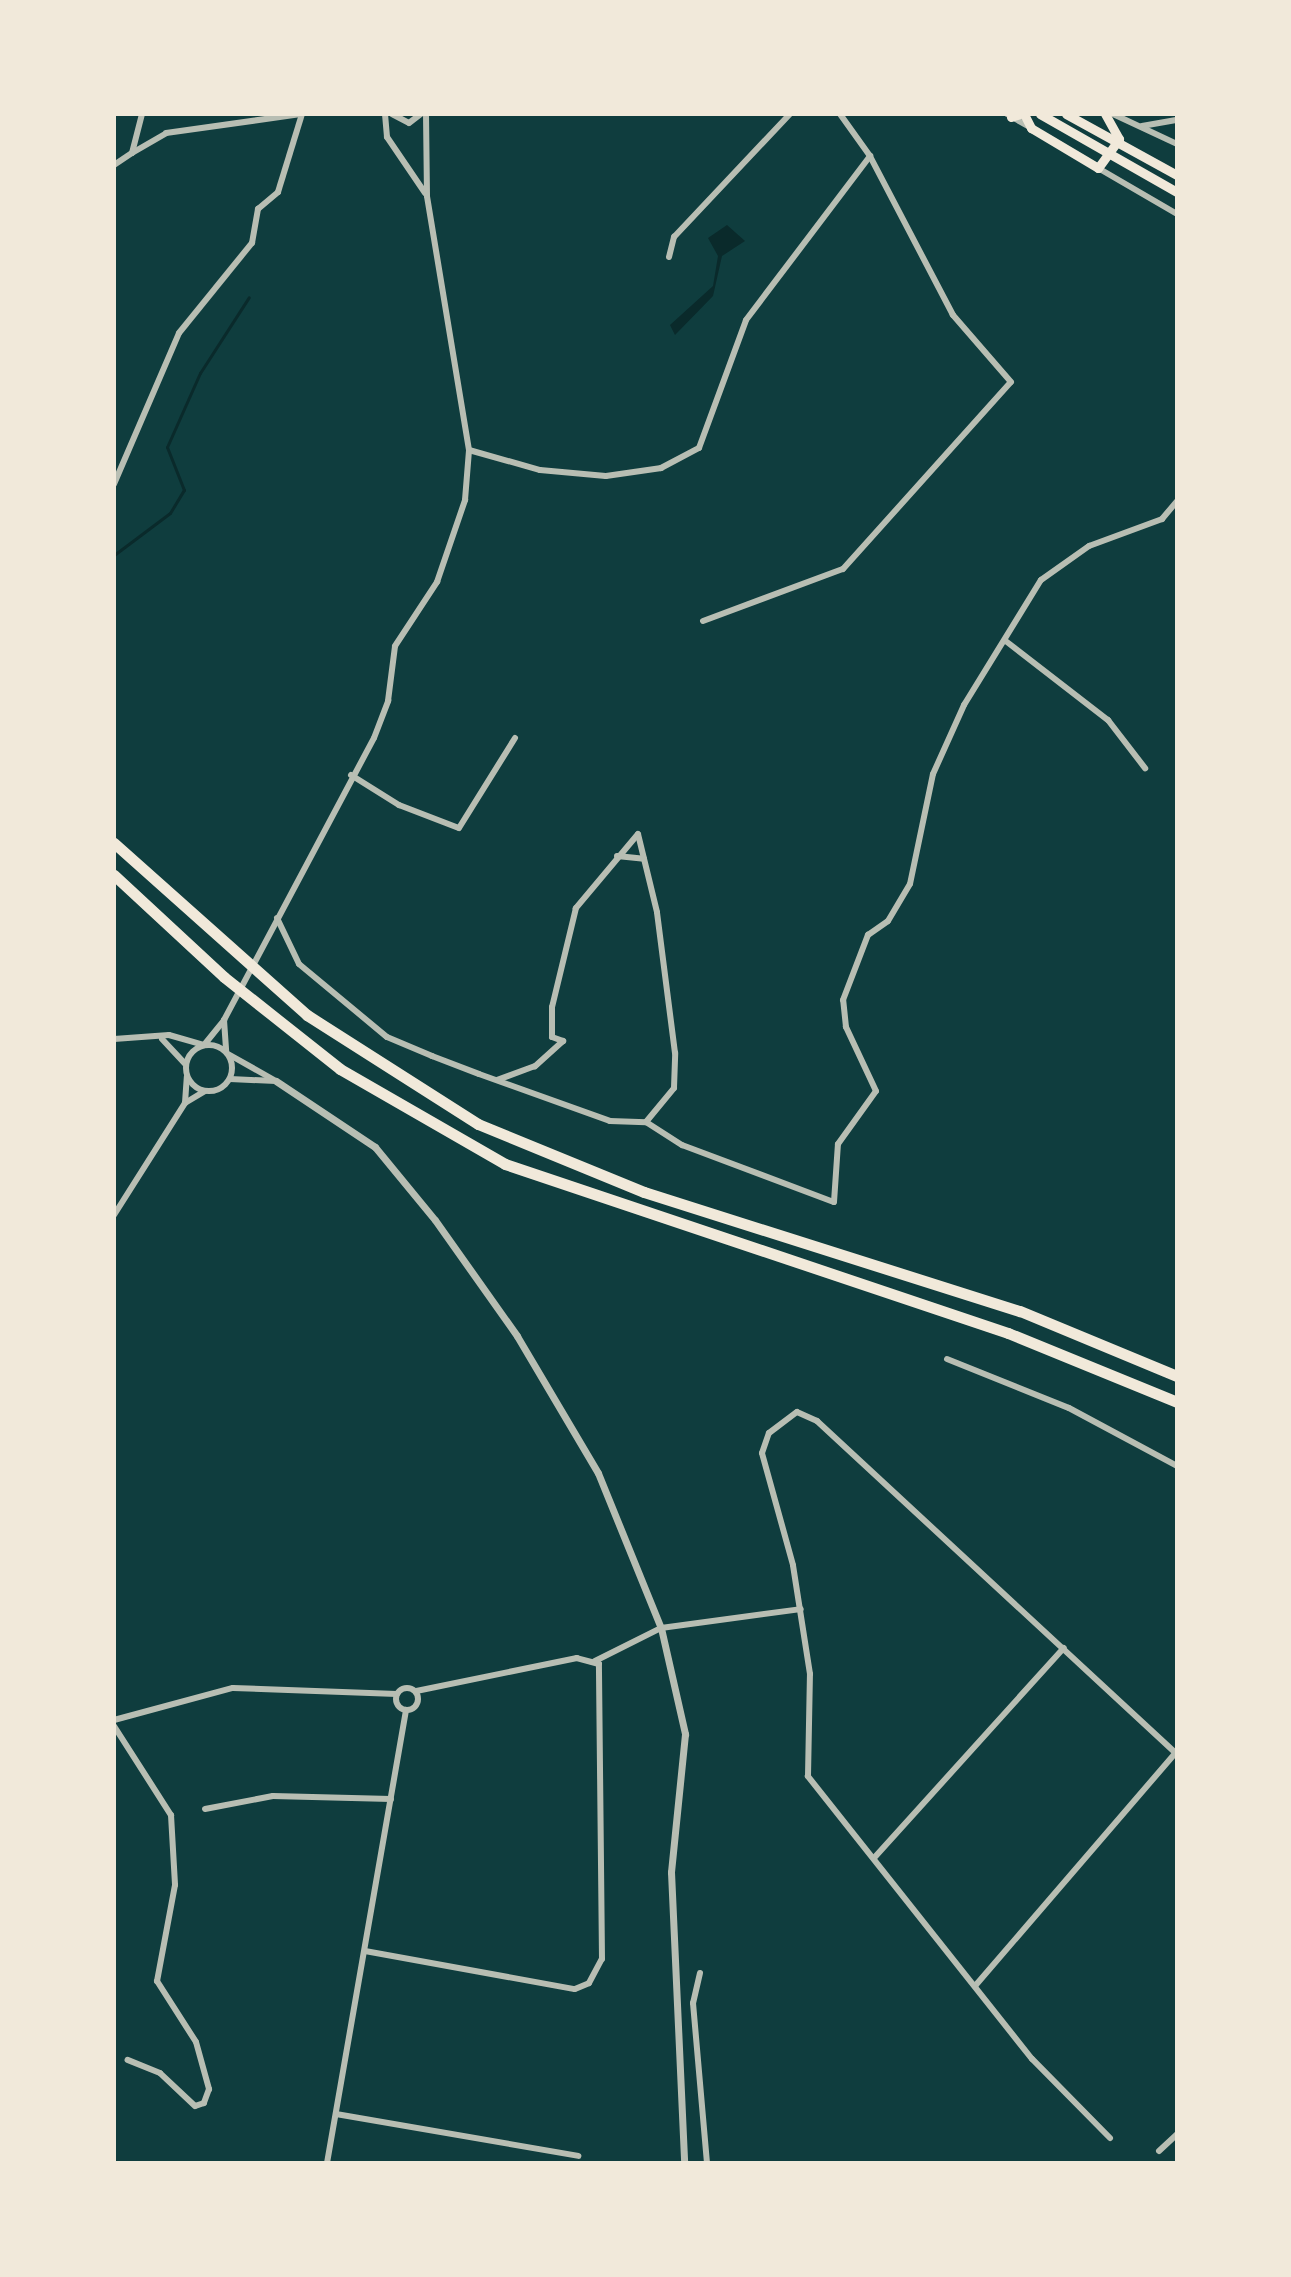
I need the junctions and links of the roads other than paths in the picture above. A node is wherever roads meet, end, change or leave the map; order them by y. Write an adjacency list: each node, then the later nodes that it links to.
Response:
1 (142, 114): 18 (street)
2 (302, 114): 18 (street); 31 (street)
3 (385, 114): 27 (street)
4 (392, 114): 5 (street)
5 (423, 114): 27 (street)
6 (790, 114): 29 (street)
7 (840, 114): 19 (street)
8 (999, 114): 13 (street)
9 (1040, 114): 20 (main road)
10 (1066, 114): 17 (main road)
11 (1105, 114): 17 (main road)
12 (1113, 114): 15 (street)
13 (1015, 115): 22 (main road)
14 (1175, 122): 15 (street); 16 (street)
15 (1141, 126): 16 (street)
16 (1177, 142)
17 (1117, 146): 20 (main road); 23 (main road)
18 (132, 153): 21 (street)
19 (870, 156): 30 (street); 33 (street)
20 (1111, 158): 22 (main road); 24 (main road)
21 (114, 165)
22 (1098, 168): 26 (street)
23 (1177, 175)
24 (1160, 183): 25 (main road); 26 (street)
25 (1177, 192)
26 (1145, 193): 28 (street)
27 (427, 196): 30 (street)
28 (1177, 214)
29 (669, 257)
30 (469, 450): 37 (street)
31 (114, 484)
32 (1177, 501): 34 (street)
33 (703, 621)
34 (1007, 642): 36 (street); 55 (street)
35 (515, 738): 37 (street)
36 (1145, 768)
37 (351, 775): 42 (street)
38 (114, 843): 58 (highway)
39 (617, 856): 40 (street); 40 (street); 51 (street)
40 (644, 859): 55 (street)
41 (114, 875): 59 (highway)
42 (277, 918): 43 (street); 51 (street)
43 (224, 1020): 46 (street); 47 (street)
44 (114, 1039): 45 (street)
45 (162, 1039): 46 (street); 48 (street)
46 (203, 1045): 47 (street); 48 (street)
47 (227, 1053): 50 (street); 52 (street)
48 (186, 1065): 49 (street)
49 (187, 1077): 53 (street); 54 (street)
50 (230, 1079): 52 (street); 53 (street)
51 (497, 1080): 55 (street)
52 (276, 1081): 62 (street)
53 (205, 1091): 54 (street)
54 (185, 1103): 56 (street)
55 (646, 1122)
56 (114, 1215)
57 (947, 1359): 60 (street)
58 (1177, 1376)
59 (1177, 1402)
60 (1177, 1466)
61 (801, 1609): 62 (street); 63 (street); 72 (street)
62 (661, 1628): 64 (street); 83 (street)
63 (1064, 1648): 69 (street); 72 (street)
64 (595, 1661): 65 (street); 73 (street)
65 (416, 1691): 66 (street); 67 (street)
66 (397, 1694): 67 (street); 68 (street)
67 (406, 1710): 70 (street)
68 (114, 1723): 76 (street)
69 (1176, 1751): 75 (street)
70 (391, 1799): 71 (street); 73 (street)
71 (205, 1809)
72 (874, 1858): 75 (street)
73 (365, 1951): 77 (street)
74 (700, 1973): 84 (street)
75 (975, 1986): 79 (street)
76 (127, 2060)
77 (336, 2114): 81 (street); 82 (street)
78 (1177, 2134): 80 (street)
79 (1110, 2138)
80 (1159, 2151)
81 (578, 2156)
82 (327, 2163)
83 (684, 2163)
84 (707, 2163)

